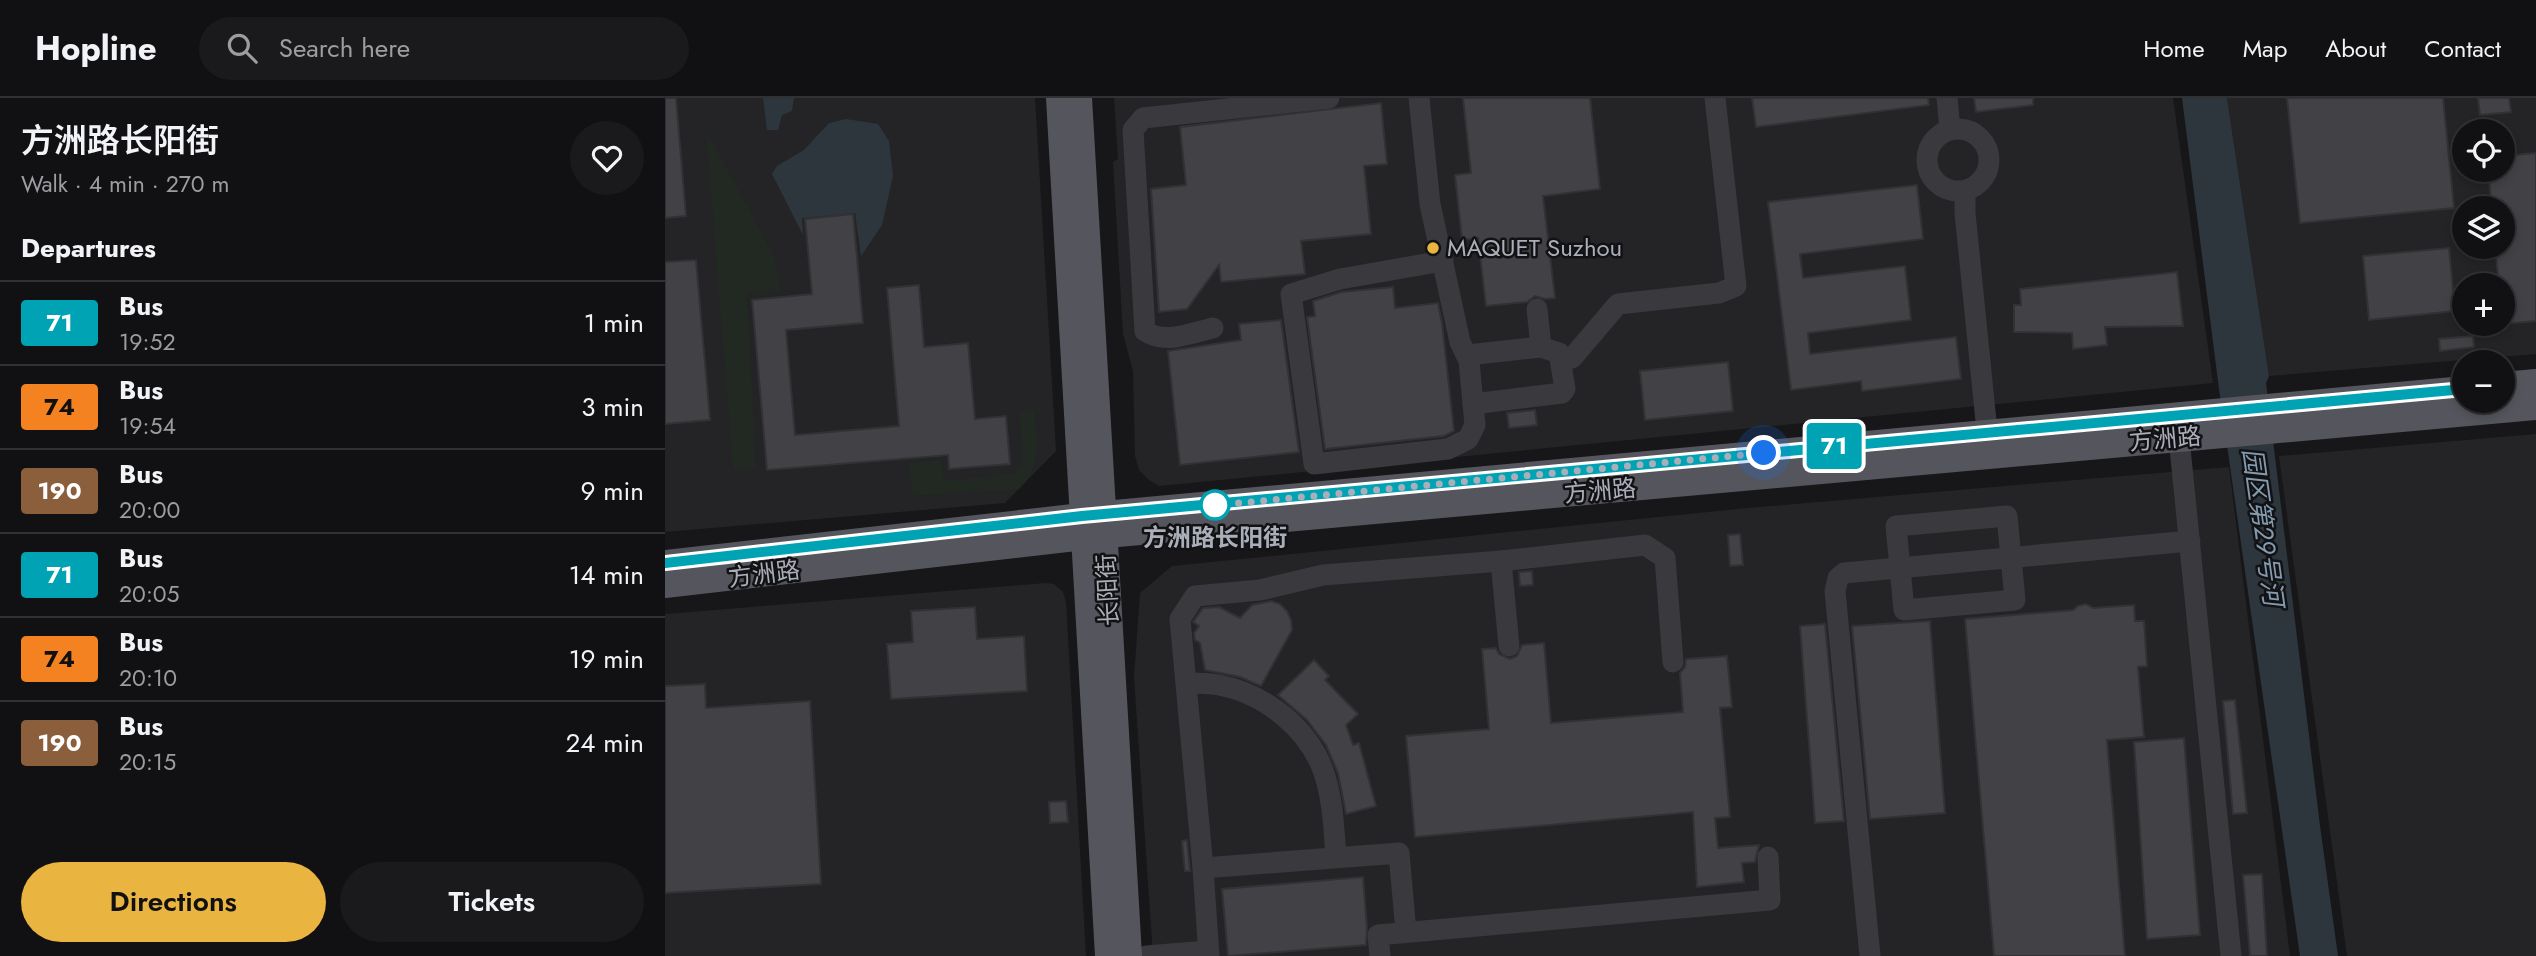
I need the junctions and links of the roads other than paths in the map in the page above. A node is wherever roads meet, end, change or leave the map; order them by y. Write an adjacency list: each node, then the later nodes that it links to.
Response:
1 (1059, 98): 24 (main road, 长阳街)
2 (1079, 98): 24 (main road, 长阳街)
3 (1329, 98): 11 (lane)
4 (1419, 98): 9 (lane)
5 (1715, 98): 14 (lane)
6 (1947, 98): 7 (lane)
7 (1950, 130): 8 (lane); 8 (lane)
8 (1965, 191): 22 (lane)
9 (1443, 261): 13 (lane); 18 (lane)
10 (1537, 309): 12 (lane)
11 (1213, 328)
12 (1541, 347): 13 (lane); 14 (lane)
13 (1467, 355): 18 (lane)
14 (1562, 361): 18 (lane)
15 (2536, 382): 16 (main road)
16 (2515, 384)
17 (2452, 391): 20 (main road, 方洲路)
18 (1473, 404)
19 (2536, 407): 20 (main road, 方洲路)
20 (2278, 418): 21 (main road, 方洲路)
21 (2218, 423): 22 (main road, 方洲路); 23 (main road, 方洲路)
22 (1987, 431): 24 (main road, 方洲路)
23 (2179, 438): 24 (main road, 方洲路); 25 (lane)
24 (1094, 526): 28 (main road, 方洲路); 30 (main road, 方洲路); 39 (main road, 长阳街); 40 (main road, 长阳街)
25 (2190, 541): 26 (lane); 44 (lane)
26 (2011, 557): 29 (lane); 29 (lane); 29 (lane)
27 (1501, 561): 31 (lane); 32 (lane); 33 (lane)
28 (665, 563)
29 (1900, 567): 43 (lane)
30 (665, 585)
31 (1509, 646)
32 (1673, 662)
33 (1186, 683): 34 (lane); 36 (lane)
34 (1336, 857): 36 (lane); 37 (lane)
35 (1768, 857): 37 (lane)
36 (1203, 868): 38 (lane)
37 (1406, 932): 42 (lane)
38 (1208, 953): 41 (lane)
39 (1108, 956)
40 (1129, 956)
41 (1146, 956)
42 (1380, 956)
43 (1870, 956)
44 (2231, 956)

